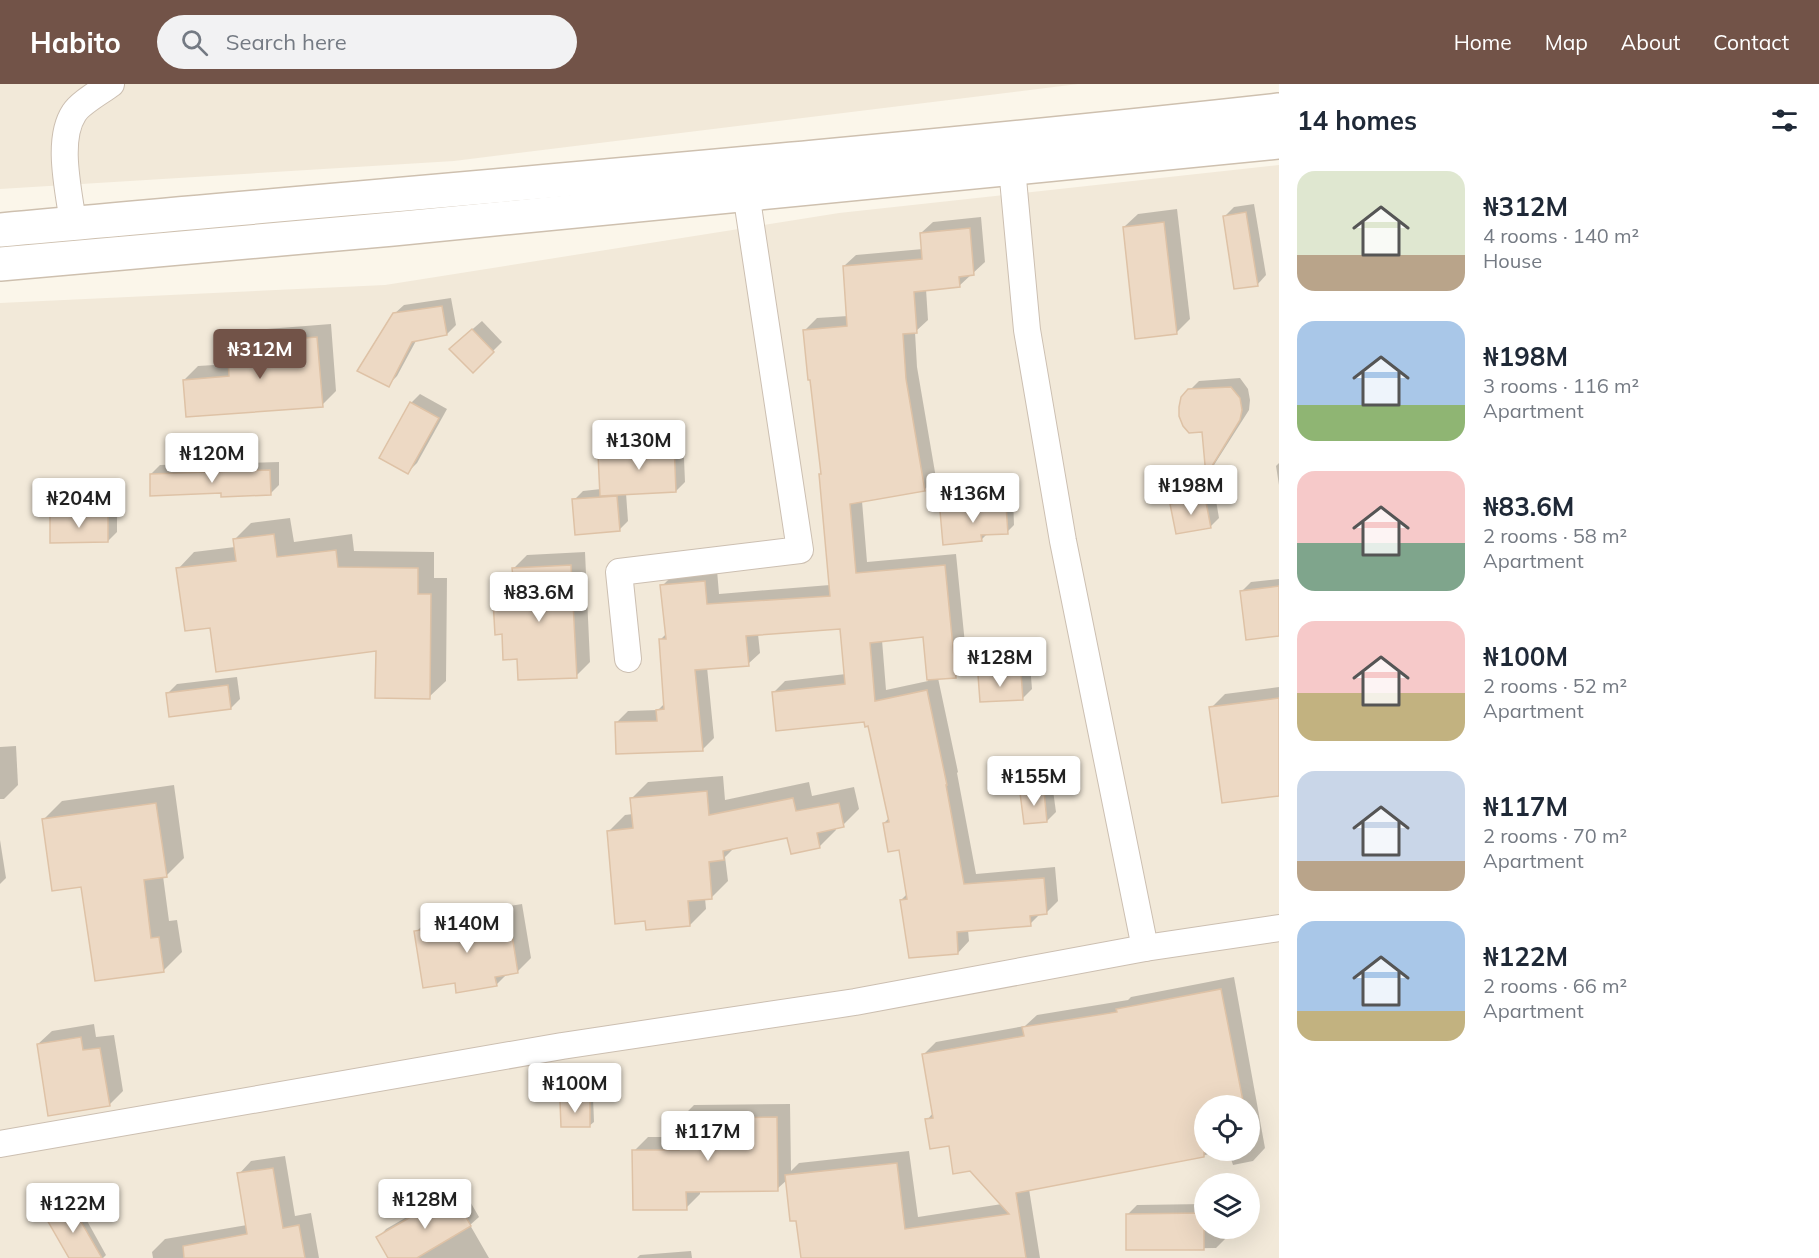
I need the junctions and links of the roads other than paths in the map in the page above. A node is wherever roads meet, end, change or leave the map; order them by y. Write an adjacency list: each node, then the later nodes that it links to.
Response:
1 (111, 84): 6 (street)
2 (1279, 110): 6 (main road)
3 (1279, 142): 4 (main road)
4 (1012, 168): 5 (main road); 11 (street)
5 (746, 194): 8 (main road); 9 (street)
6 (73, 223): 7 (main road)
7 (0, 230)
8 (0, 264)
9 (628, 659)
10 (1279, 928): 11 (street)
11 (1145, 948): 12 (street)
12 (0, 1144)

